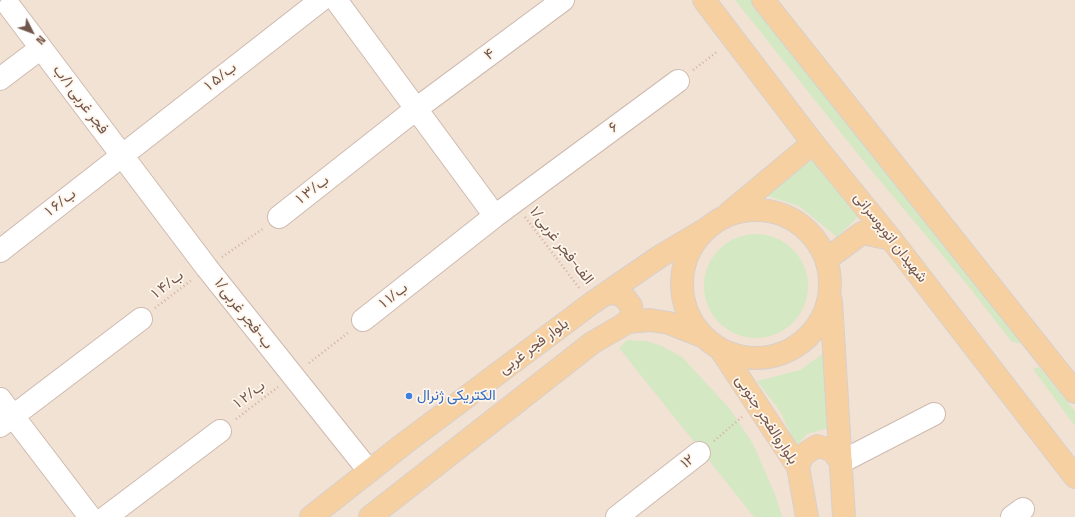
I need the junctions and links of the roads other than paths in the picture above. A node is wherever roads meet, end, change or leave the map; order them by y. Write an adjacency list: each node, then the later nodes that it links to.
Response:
1 (321, 0): 12 (street, ۱ ب/۵)
2 (336, 0): 10 (street)
3 (563, 0): 10 (street, ۴)
4 (704, 0): 11 (main road, شهیدان اتوبوسرانی)
5 (763, 0): 27 (main road)
6 (10, 7): 7 (street, فجر غربی ۱/ب)
7 (41, 48): 8 (street); 12 (street, فجر غربی ۱/ب)
8 (0, 79)
9 (678, 81): 13 (street, ۶)
10 (416, 110): 13 (street); 15 (street, ۱ ب/۳)
11 (813, 143): 14 (main road); 17 (main road, شهیدان اتوبوسرانی)
12 (122, 155): 18 (street, ۱ ب/۶); 35 (street, ۱/ب-فجر غربی)
13 (495, 216): 23 (street, ۱ ب/۱)
14 (726, 216): 16 (main road, بلوار فجر غربی); 19 (main road)
15 (279, 217)
16 (706, 229): 21 (main road, بلوار فجر غربی); 25 (main road)
17 (891, 239): 19 (main road); 36 (main road, شهیدان اتوبوسرانی)
18 (0, 251)
19 (827, 259): 20 (main road)
20 (831, 296): 26 (main road); 33 (main road)
21 (599, 299): 24 (main road); 35 (main road, بلوار فجر غربی)
22 (141, 319): 30 (street)
23 (363, 320)
24 (628, 322): 25 (main road); 40 (main road)
25 (702, 336): 26 (main road)
26 (720, 350): 34 (main road, بلواروالفجر جنوبی)
27 (1075, 392)
28 (0, 399): 30 (street)
29 (934, 414): 33 (street)
30 (6, 421): 37 (street)
31 (220, 431): 38 (street)
32 (699, 453): 41 (street, ۱۲)
33 (841, 462): 34 (main road); 43 (main road)
34 (798, 467): 42 (main road, بلواروالفجر جنوبی)
35 (369, 471): 39 (main road, بلوار فجر غربی)
36 (1075, 477)
37 (90, 517)
38 (106, 517)
39 (311, 517)
40 (370, 517)
41 (617, 517)
42 (807, 517)
43 (844, 517)

